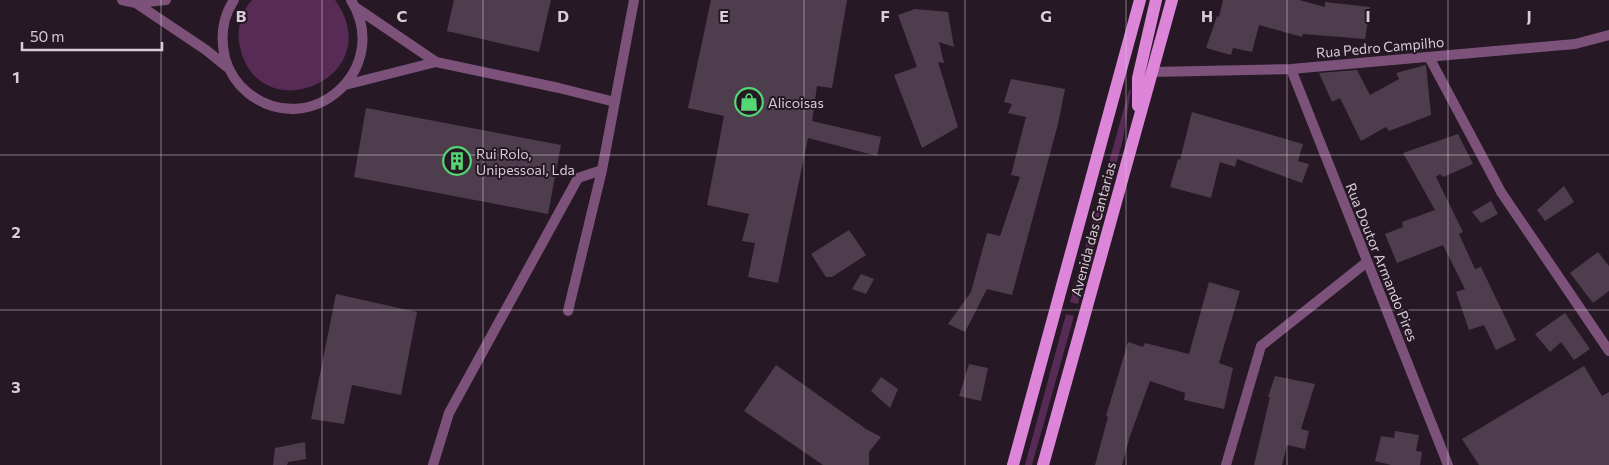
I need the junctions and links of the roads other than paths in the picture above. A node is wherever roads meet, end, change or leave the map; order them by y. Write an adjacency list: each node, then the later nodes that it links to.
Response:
1 (122, 0): 8 (street)
2 (166, 0): 8 (street)
3 (234, 0): 13 (street)
4 (634, 0): 17 (street)
5 (1140, 0): 24 (main road, Avenida das Cantarias)
6 (1156, 0): 18 (main road)
7 (1172, 0): 15 (main road, Avenida das Cantarias)
8 (136, 3): 13 (street)
9 (353, 4): 12 (street); 16 (street)
10 (1609, 35): 11 (street, Rua Pedro Campilho)
11 (1428, 57): 14 (street, Rua Pedro Campilho); 22 (street)
12 (436, 62): 16 (street); 17 (street)
13 (227, 67): 16 (street)
14 (1291, 69): 15 (street, Rua Pedro Campilho); 20 (street, Rua Doutor Armando Pires)
15 (1152, 72): 18 (main road, Avenida das Cantarias)
16 (346, 85)
17 (615, 102): 19 (street)
18 (1139, 121): 25 (main road, Avenida das Cantarias)
19 (602, 170): 21 (street); 23 (street)
20 (1368, 262): 26 (street); 27 (street, Rua Doutor Armando Pires)
21 (568, 311)
22 (1609, 351)
23 (433, 465)
24 (1013, 465)
25 (1043, 465)
26 (1226, 465)
27 (1448, 465)

